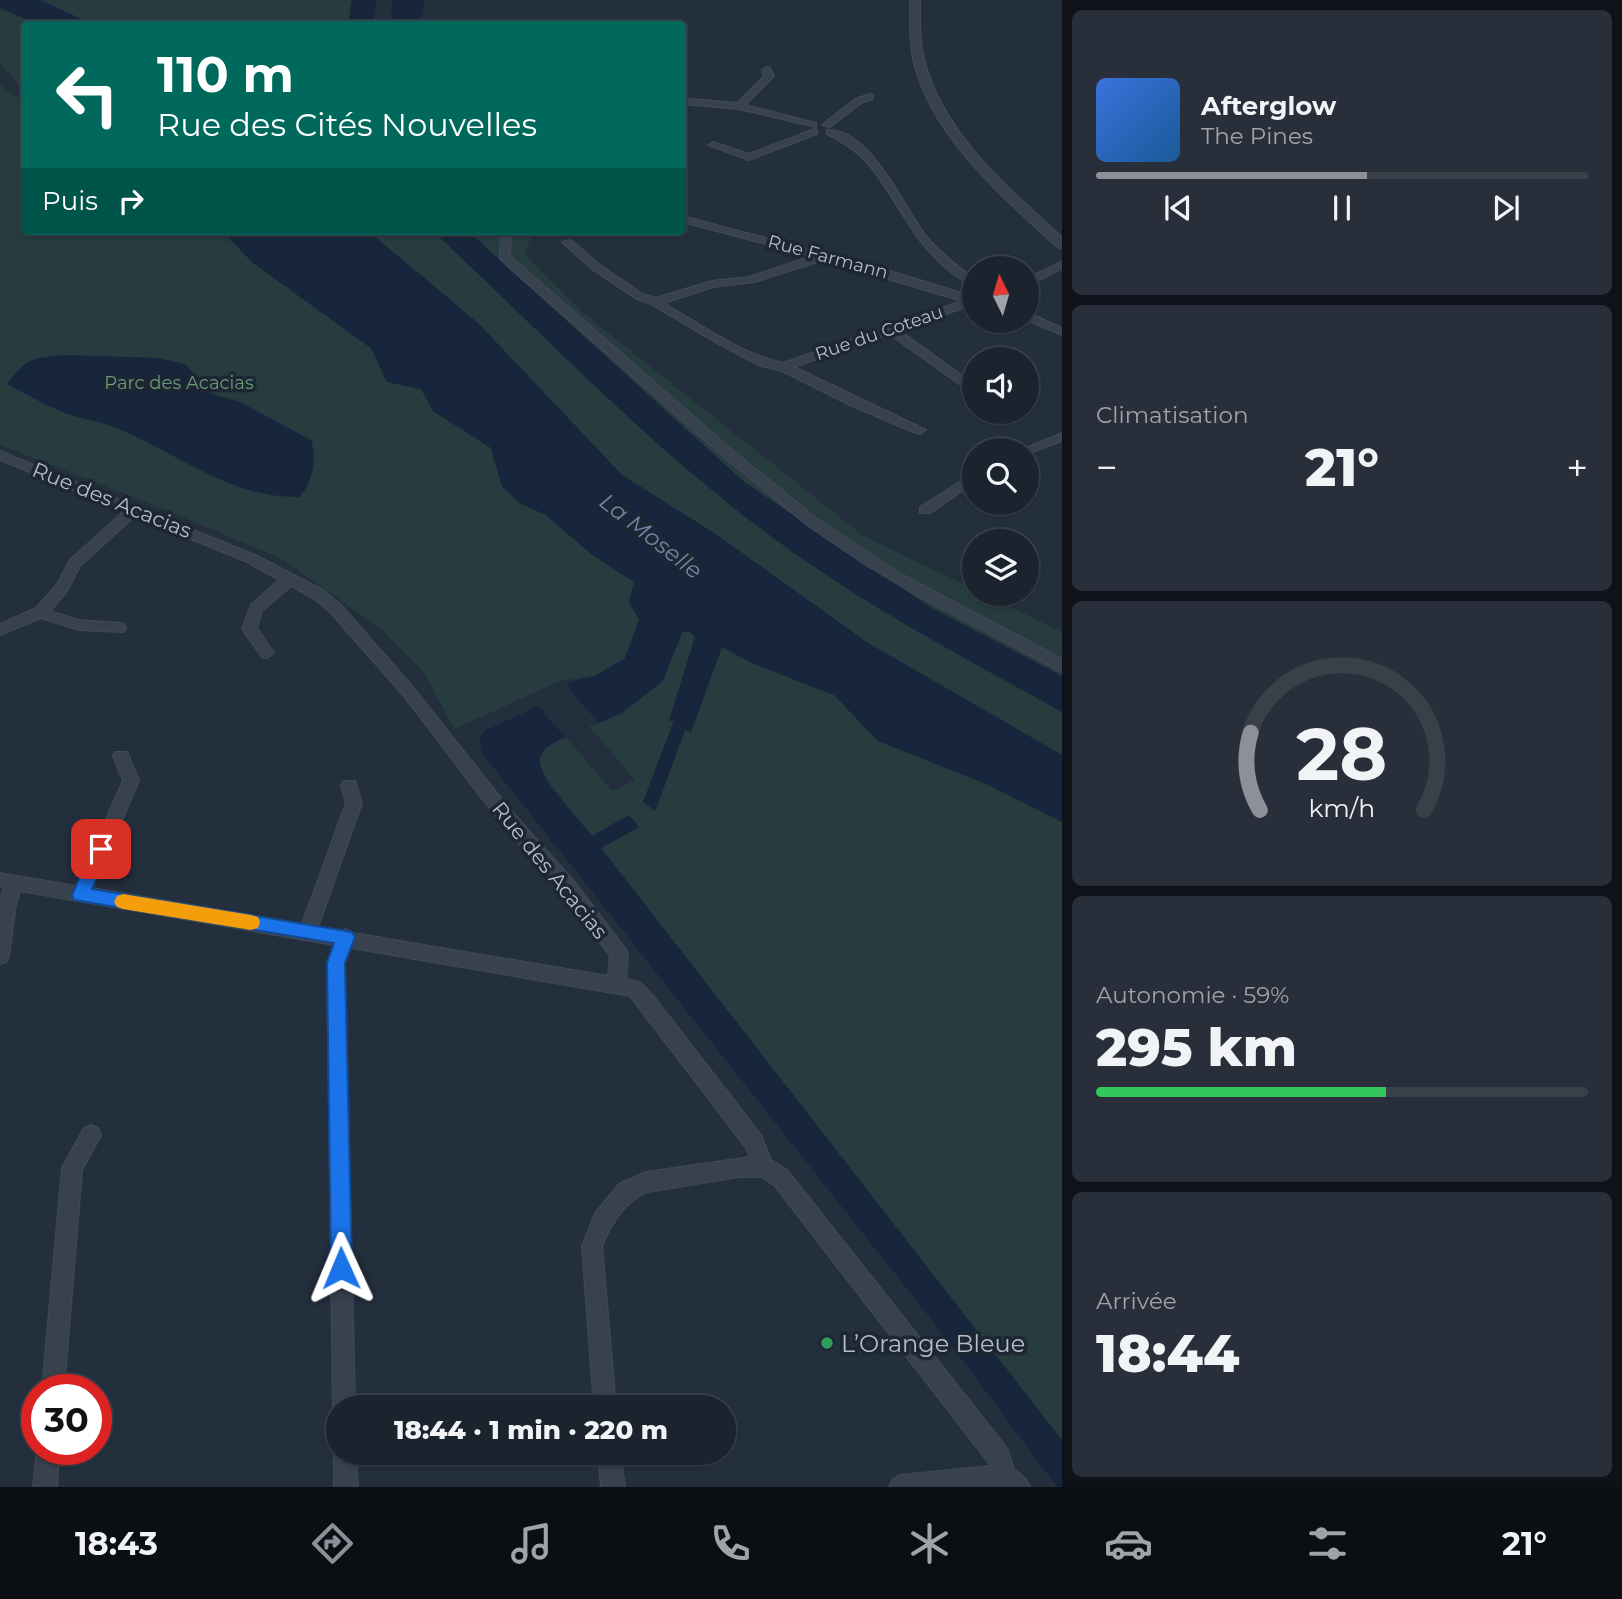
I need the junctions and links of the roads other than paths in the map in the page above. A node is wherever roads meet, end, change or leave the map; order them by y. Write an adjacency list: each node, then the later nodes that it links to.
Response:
1 (915, 0): 12 (street)
2 (767, 70): 5 (street)
3 (870, 96): 7 (street)
4 (686, 101): 5 (street)
5 (739, 106): 6 (street)
6 (813, 129): 7 (street); 8 (street)
7 (828, 129): 15 (street)
8 (713, 145)
9 (686, 220): 13 (street, Rue Farmann)
10 (506, 235): 39 (street)
11 (567, 242): 20 (street)
12 (1062, 244)
13 (825, 256): 19 (street, Rue Farmann); 20 (street)
14 (1062, 265): 16 (street)
15 (962, 274)
16 (1040, 277)
17 (1062, 278): 18 (street)
18 (1040, 281)
19 (962, 296)
20 (655, 302): 25 (street)
21 (962, 305): 23 (street, Rue du Coteau)
22 (1040, 322): 24 (street)
23 (890, 329): 25 (street, Rue du Coteau); 26 (street)
24 (1062, 332)
25 (784, 367): 27 (street)
26 (962, 382)
27 (920, 430)
28 (1062, 437): 29 (street)
29 (1039, 446)
30 (0, 455): 32 (street, Rue des Acacias)
31 (962, 484): 33 (street)
32 (134, 509): 34 (street, Rue des Acacias); 35 (street)
33 (925, 510)
34 (290, 578): 38 (street); 47 (street, Rue des Acacias)
35 (41, 612): 36 (street); 37 (street)
36 (119, 628)
37 (0, 630)
38 (267, 653)
39 (1062, 666)
40 (121, 756): 43 (street)
41 (349, 786): 44 (street)
42 (7, 882): 43 (street); 46 (street)
43 (80, 895): 44 (street)
44 (308, 932): 45 (street)
45 (346, 937): 47 (street); 51 (street)
46 (0, 956)
47 (616, 985): 49 (street)
48 (91, 1135): 50 (street)
49 (762, 1167): 52 (street); 56 (street)
50 (55, 1374)
51 (344, 1395)
52 (604, 1395)
53 (47, 1465): 57 (street)
54 (345, 1465): 58 (street)
55 (610, 1465): 59 (street)
56 (1012, 1482): 60 (street)
57 (45, 1487)
58 (346, 1487)
59 (613, 1487)
60 (901, 1487)

